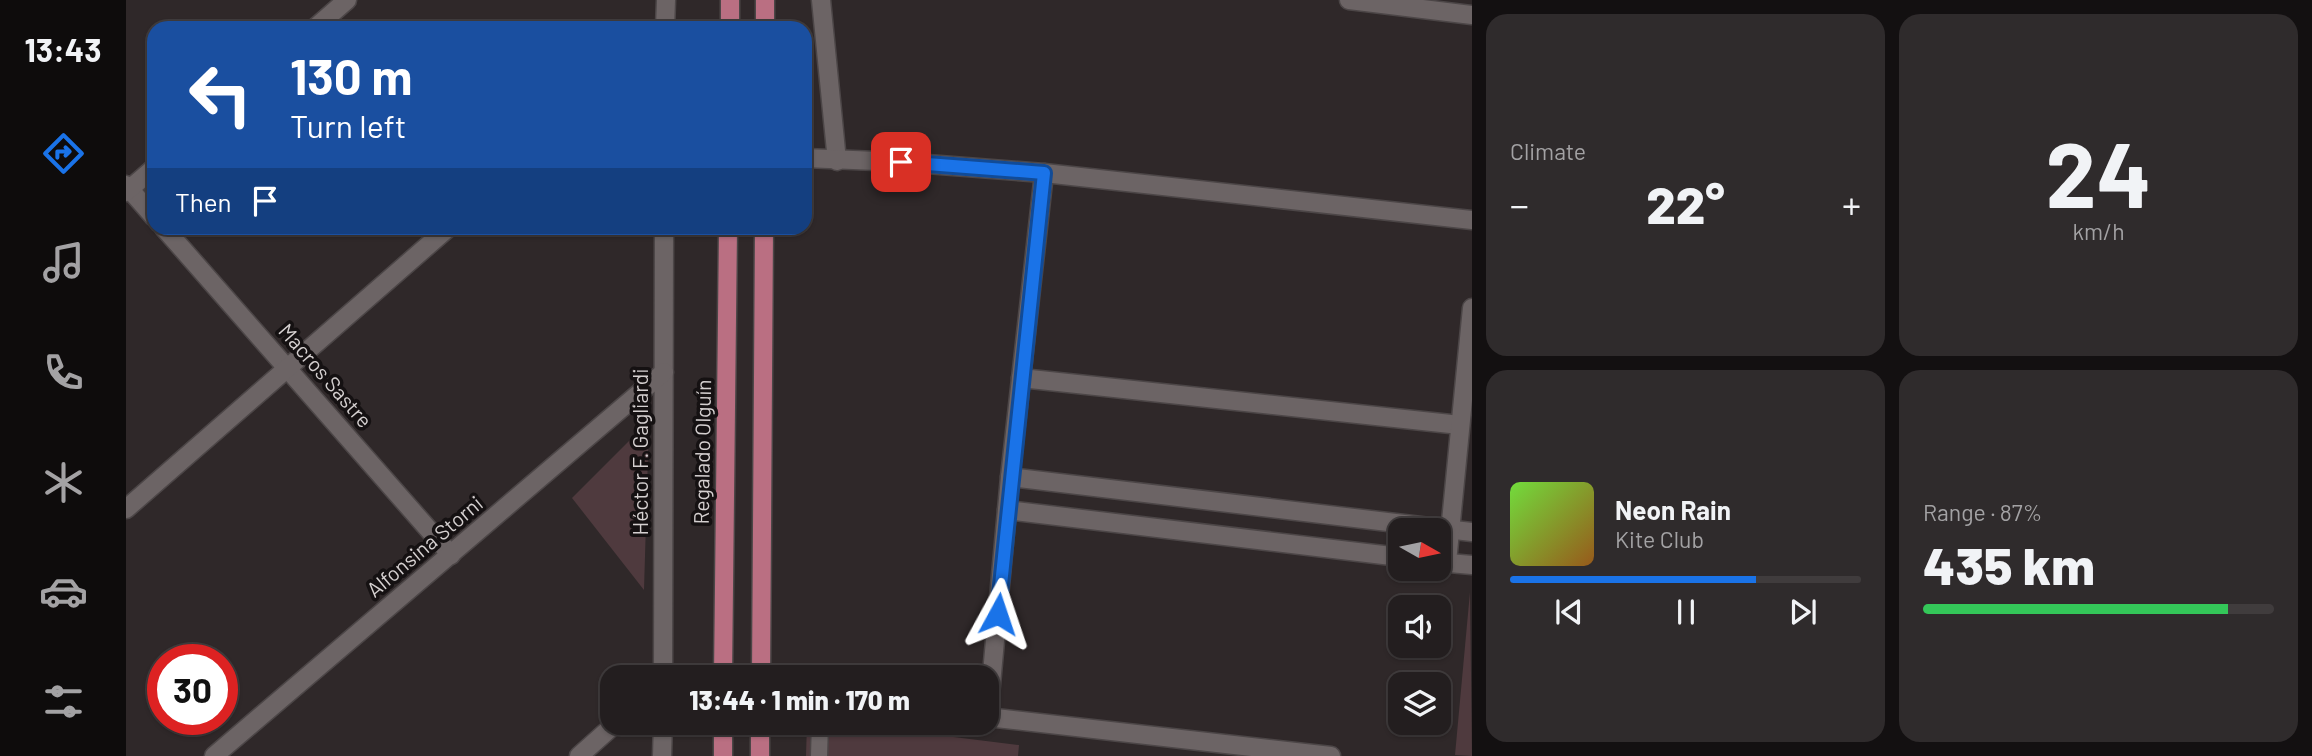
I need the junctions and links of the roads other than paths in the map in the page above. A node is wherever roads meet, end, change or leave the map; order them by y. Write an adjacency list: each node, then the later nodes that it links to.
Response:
1 (347, 0): 8 (street)
2 (666, 0): 9 (street)
3 (730, 0): 10 (main road)
4 (765, 0): 11 (main road)
5 (821, 0): 13 (street)
6 (1356, 0): 7 (street)
7 (1472, 15)
8 (322, 21)
9 (665, 21)
10 (730, 21)
11 (765, 21)
12 (812, 159): 13 (street)
13 (837, 161): 15 (street)
14 (147, 173): 16 (street)
15 (1044, 173): 18 (street); 27 (street)
16 (127, 189): 17 (street)
17 (147, 210)
18 (1472, 220)
19 (170, 235): 25 (street, Macros Sastre)
20 (440, 235): 25 (street)
21 (664, 235): 26 (street, Héctor F. Gagliardi)
22 (728, 235): 41 (main road, Regalado Olguín)
23 (764, 235): 42 (main road)
24 (1472, 308): 28 (street)
25 (287, 367): 30 (street); 36 (street, Macros Sastre)
26 (664, 372): 36 (street, Alfonsina Storni); 40 (street, Héctor F. Gagliardi)
27 (1021, 377): 28 (street); 29 (street)
28 (1460, 425): 32 (street)
29 (1010, 477): 31 (street); 33 (street)
30 (126, 509)
31 (1007, 510): 37 (street); 43 (street)
32 (1450, 518)
33 (1388, 523)
34 (1451, 530): 35 (street)
35 (1472, 532)
36 (451, 555): 50 (street, Alfonsina Storni)
37 (1388, 556)
38 (1451, 563): 39 (street)
39 (1472, 565)
40 (663, 665)
41 (723, 665)
42 (761, 665)
43 (993, 665)
44 (999, 718): 56 (street)
45 (603, 735): 51 (street)
46 (663, 735): 52 (street)
47 (723, 735): 53 (main road)
48 (760, 735): 54 (main road)
49 (820, 735): 55 (street)
50 (214, 756)
51 (579, 756)
52 (662, 756)
53 (723, 756)
54 (760, 756)
55 (819, 756)
56 (1331, 756)

